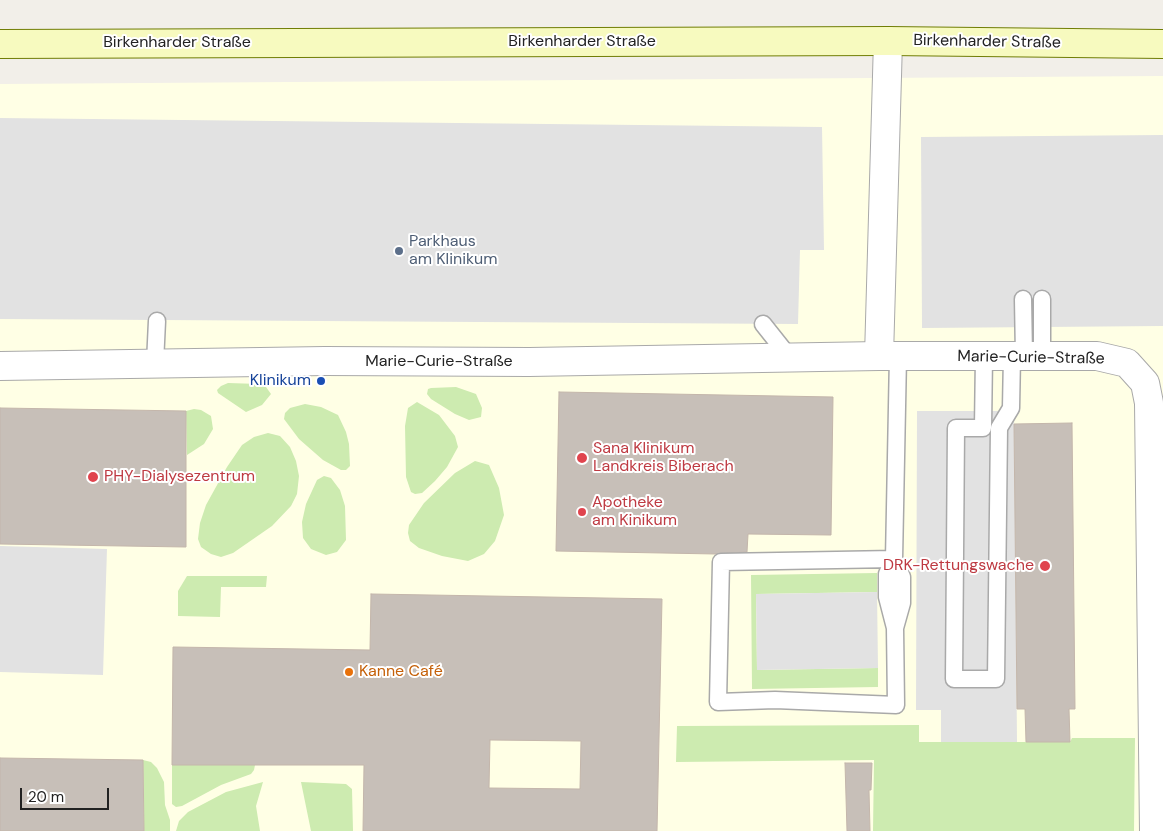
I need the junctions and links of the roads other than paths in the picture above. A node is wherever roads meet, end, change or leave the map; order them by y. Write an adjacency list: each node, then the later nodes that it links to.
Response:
1 (888, 41): 2 (main road, Birkenharder Straße); 3 (main road, Birkenharder Straße); 8 (street)
2 (0, 44)
3 (1163, 44)
4 (1023, 299): 10 (lane)
5 (1042, 299): 10 (lane)
6 (157, 321): 12 (lane)
7 (764, 324): 11 (lane)
8 (888, 356): 9 (street, Marie-Curie-Straße); 11 (street, Marie-Curie-Straße); 15 (lane)
9 (984, 356): 10 (street, Marie-Curie-Straße); 14 (lane)
10 (1026, 356): 14 (lane); 16 (street, Marie-Curie-Straße)
11 (790, 358): 12 (street, Marie-Curie-Straße)
12 (155, 363): 13 (street, Marie-Curie-Straße)
13 (0, 366)
14 (991, 428): 14 (lane)
15 (894, 559): 15 (lane)
16 (1154, 831)

